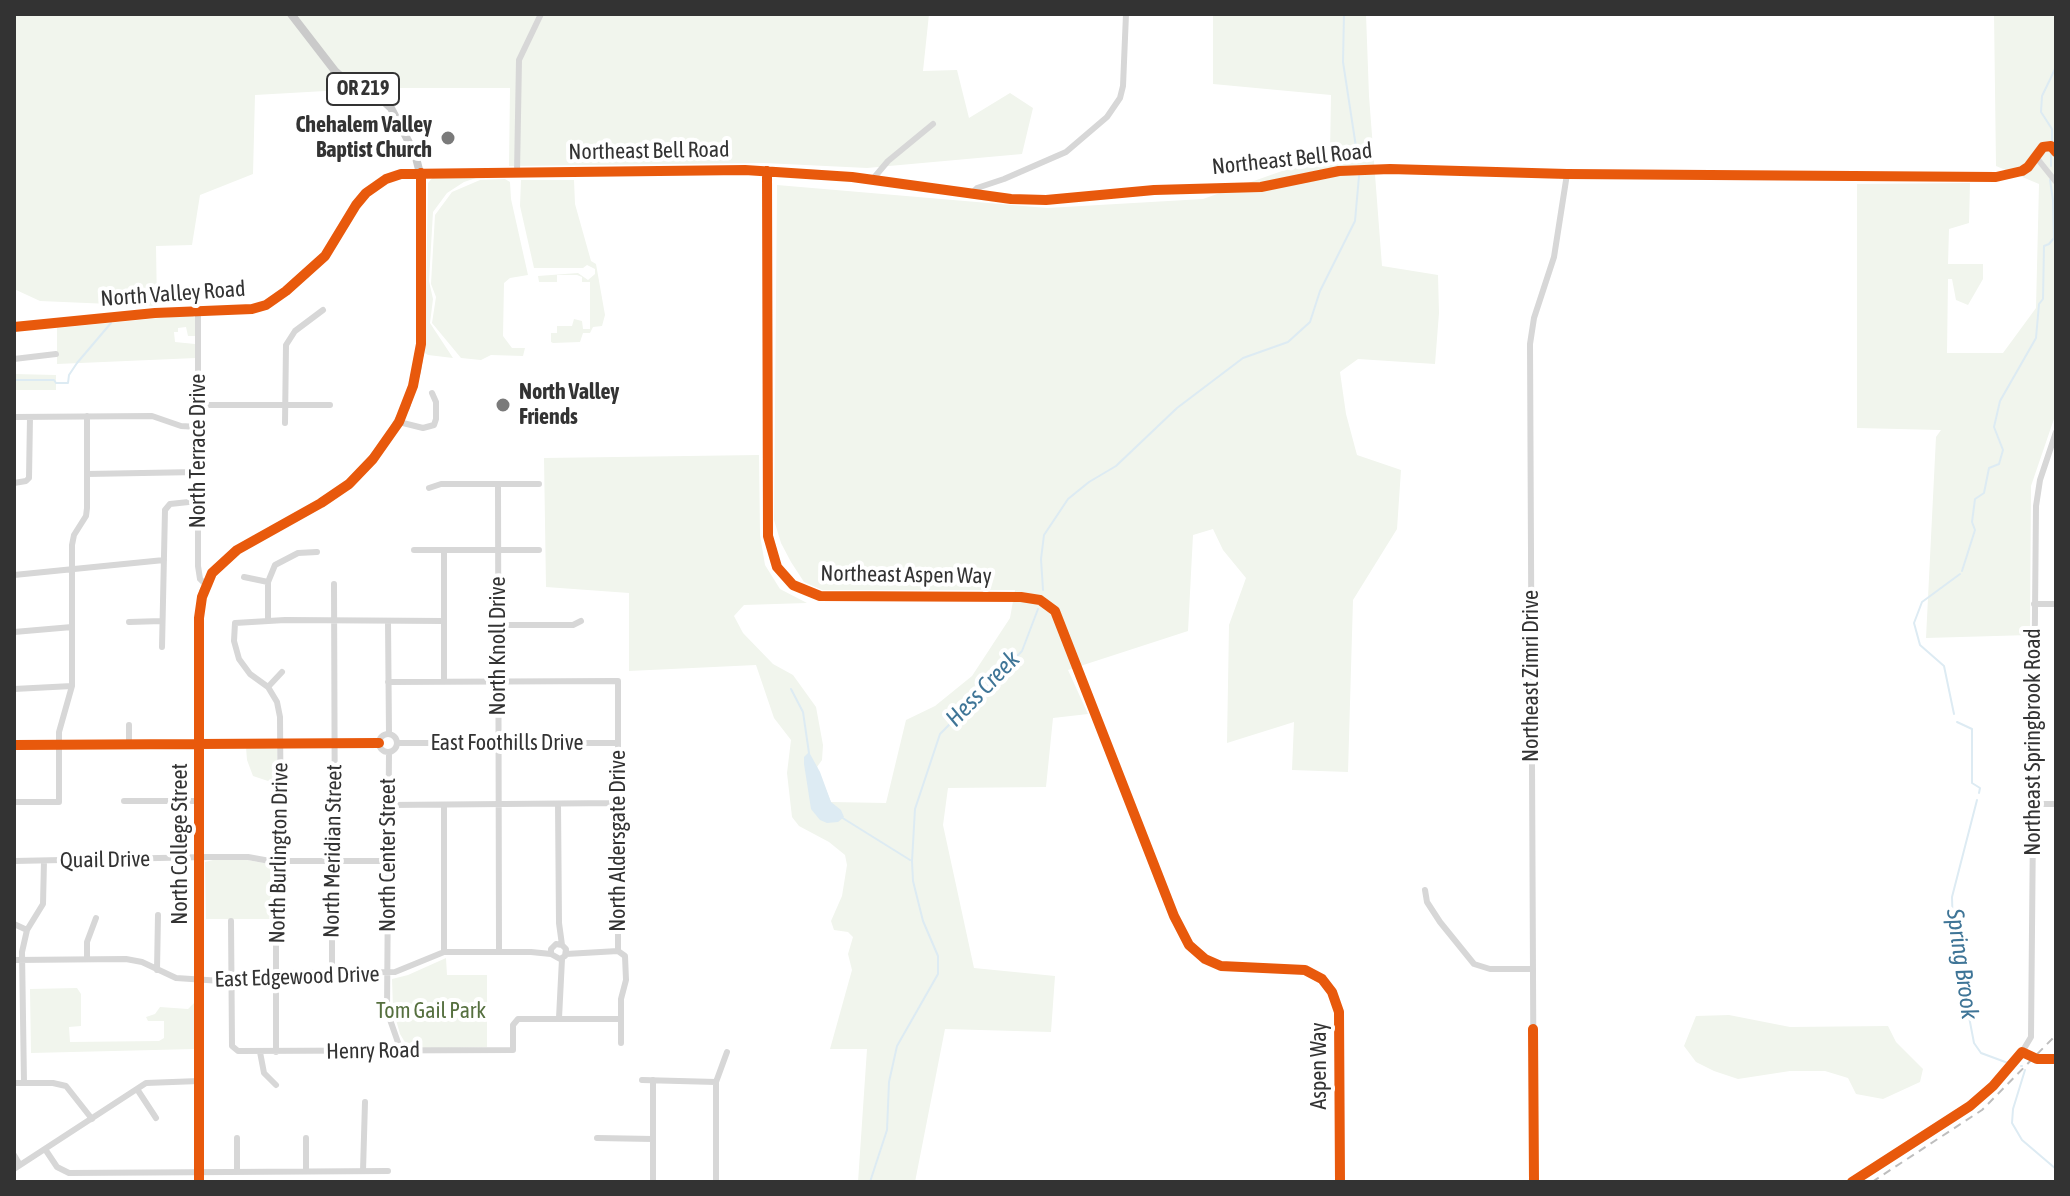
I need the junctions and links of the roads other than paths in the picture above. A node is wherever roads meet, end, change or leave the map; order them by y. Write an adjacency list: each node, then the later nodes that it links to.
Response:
1 (291, 14): 8 (main road, OR 219)
2 (541, 14): 9 (street)
3 (1126, 14): 13 (street)
4 (933, 124): 11 (street)
5 (2056, 152): 6 (main road, Northeast Bell Road)
6 (2036, 157): 10 (main road, Northeast Bell Road); 12 (street)
7 (767, 171): 9 (main road, Northeast Bell Road); 11 (main road, Northeast Bell Road); 109 (street, Northeast Aspen Way)
8 (421, 173): 9 (main road, Northeast Bell Road); 16 (main road, North Valley Road); 26 (main road, North College Street / OR 219)
9 (517, 173)
10 (1567, 174): 13 (main road, Northeast Bell Road); 111 (street, Northeast Zimri Drive)
11 (872, 180): 13 (main road, Northeast Bell Road)
12 (2056, 182)
13 (971, 194)
14 (323, 310): 20 (street)
15 (198, 315): 21 (street, North Terrace Drive)
16 (14, 327)
17 (56, 354): 18 (street)
18 (14, 359)
19 (432, 393): 26 (street)
20 (285, 404): 21 (street); 22 (street); 27 (street)
21 (198, 405): 28 (street, North Terrace Drive)
22 (330, 405)
23 (87, 416): 25 (street); 28 (street); 31 (street)
24 (14, 417): 25 (street)
25 (30, 417): 32 (street)
26 (399, 422): 48 (main road, North College Street / OR 219)
27 (285, 423)
28 (198, 427): 30 (street, North Terrace Drive)
29 (2056, 432): 49 (street, Northeast Springbrook Road)
30 (198, 472): 31 (street); 36 (street, North Terrace Drive)
31 (87, 474): 43 (street)
32 (14, 483)
33 (498, 484): 34 (street); 35 (street); 39 (street, North Knoll Drive)
34 (539, 484)
35 (429, 488)
36 (198, 501): 42 (street); 48 (street, North Terrace Drive)
37 (414, 550): 38 (street)
38 (444, 550): 39 (street); 55 (street)
39 (498, 550): 40 (street); 58 (street, North Knoll Drive)
40 (539, 550)
41 (317, 552): 46 (street)
42 (164, 560): 43 (street); 53 (street)
43 (72, 569): 44 (street); 59 (street)
44 (14, 575)
45 (244, 577): 46 (street)
46 (268, 582): 51 (street)
47 (334, 584): 52 (street, North Meridian Street)
48 (206, 585): 78 (main road, North College Street / OR 219)
49 (2034, 604): 50 (street); 88 (street, Northeast Springbrook Road)
50 (2056, 604)
51 (268, 620): 52 (street); 67 (street, North Burlington Drive)
52 (334, 620): 54 (street); 72 (street, North Meridian Street)
53 (162, 621): 57 (street); 61 (street)
54 (388, 621): 55 (street); 64 (street)
55 (444, 621): 65 (street)
56 (581, 621): 58 (street)
57 (129, 622)
58 (498, 625): 63 (street, North Knoll Drive)
59 (72, 627): 60 (street); 66 (street)
60 (14, 632)
61 (162, 647)
62 (282, 672): 67 (street)
63 (498, 681): 65 (street); 75 (street, North Knoll Drive); 76 (street, North Aldersgate Drive)
64 (388, 682): 65 (street); 70 (street)
65 (444, 682)
66 (72, 686): 68 (street); 80 (street)
67 (268, 687): 71 (street, North Burlington Drive)
68 (14, 689)
69 (129, 725): 77 (street)
70 (389, 734): 73 (street); 74 (street)
71 (281, 743): 72 (street); 78 (street); 95 (street, North Burlington Drive)
72 (335, 743): 73 (street); 96 (street, North Meridian Street)
73 (379, 743): 81 (street)
74 (397, 743): 75 (street, East Foothills Drive); 81 (street)
75 (498, 743): 76 (street, East Foothills Drive); 86 (street, North Knoll Drive)
76 (618, 743): 85 (street, North Aldersgate Drive)
77 (129, 744): 78 (street); 80 (street)
78 (199, 744): 83 (main road, North College Street / OR 219)
79 (14, 745): 80 (street)
80 (59, 745): 84 (street)
81 (389, 752): 90 (street, North Center Street)
82 (124, 801): 83 (street)
83 (200, 801): 92 (main road, North College Street / OR 219)
84 (14, 802)
85 (618, 803): 87 (street); 104 (street, North Aldersgate Drive)
86 (499, 804): 87 (street); 91 (street); 106 (street, North Knoll Drive)
87 (558, 804): 107 (street)
88 (2032, 804): 89 (street); 127 (street, Northeast Springbrook Road)
89 (2056, 804)
90 (389, 805): 91 (street); 97 (street, North Center Street)
91 (444, 805): 105 (street)
92 (200, 858): 94 (street, Quail Drive); 95 (street, Quail Drive); 116 (main road, North College Street / OR 219)
93 (14, 861): 94 (street, Quail Drive)
94 (44, 861): 103 (street)
95 (281, 861): 96 (street, Quail Drive); 113 (street, North Burlington Drive)
96 (335, 861): 97 (street, Quail Drive); 114 (street, North Meridian Street)
97 (387, 861): 115 (street, North Center Street)
98 (1425, 890): 111 (street)
99 (158, 915): 112 (street)
100 (96, 918): 108 (street)
101 (231, 921): 117 (street)
102 (14, 924): 103 (street)
103 (27, 930): 110 (street)
104 (618, 951): 107 (street, East Edgewood Drive); 119 (street, North Aldersgate Drive)
105 (444, 952): 106 (street, East Edgewood Drive); 115 (street, East Edgewood Drive)
106 (499, 952): 107 (street, East Edgewood Drive)
107 (559, 952): 118 (street)
108 (87, 959): 110 (street, East Edgewood Drive); 112 (street, East Edgewood Drive)
109 (1205, 959): 155 (street, Aspen Way)
110 (18, 960): 121 (street)
111 (1532, 969): 156 (street, Northeast Zimri Drive)
112 (157, 970): 116 (street, East Edgewood Drive)
113 (276, 973): 114 (street, East Edgewood Drive); 117 (street, East Edgewood Drive); 125 (street, North Burlington Drive)
114 (332, 973): 115 (street, East Edgewood Drive)
115 (387, 973): 123 (street, North Center Street)
116 (200, 980): 117 (street, East Edgewood Drive); 131 (main road, North College Street / OR 219)
117 (232, 981): 124 (street, Henry Road)
118 (559, 1018): 119 (street); 123 (street, Henry Road)
119 (620, 1019): 122 (street, North Aldersgate Drive)
120 (14, 1022): 121 (street)
121 (23, 1022): 134 (street)
122 (621, 1043)
123 (401, 1051): 125 (street, Henry Road)
124 (260, 1052): 125 (street, Henry Road); 135 (street)
125 (276, 1052)
126 (727, 1052): 132 (street)
127 (2022, 1052): 128 (street); 157 (street)
128 (2056, 1059)
129 (642, 1080): 130 (street)
130 (653, 1080): 132 (street); 143 (street)
131 (199, 1081): 136 (street); 151 (main road, North College Street / OR 219)
132 (716, 1082): 154 (street)
133 (14, 1083): 134 (street)
134 (24, 1083): 139 (street)
135 (276, 1085)
136 (137, 1089): 138 (street); 139 (street)
137 (365, 1102): 149 (street)
138 (156, 1118)
139 (92, 1119): 144 (street)
140 (237, 1138): 147 (street)
141 (306, 1138): 148 (street)
142 (597, 1138): 143 (street)
143 (653, 1139): 153 (street)
144 (45, 1149): 146 (street); 151 (street)
145 (14, 1155): 146 (street)
146 (17, 1167)
147 (237, 1171): 148 (street); 151 (street)
148 (306, 1171): 149 (street)
149 (363, 1171): 150 (street)
150 (388, 1171)
151 (199, 1172): 152 (main road, North College Street / OR 219)
152 (199, 1182)
153 (653, 1182)
154 (716, 1182)
155 (1340, 1182)
156 (1534, 1182)
157 (1852, 1182)

